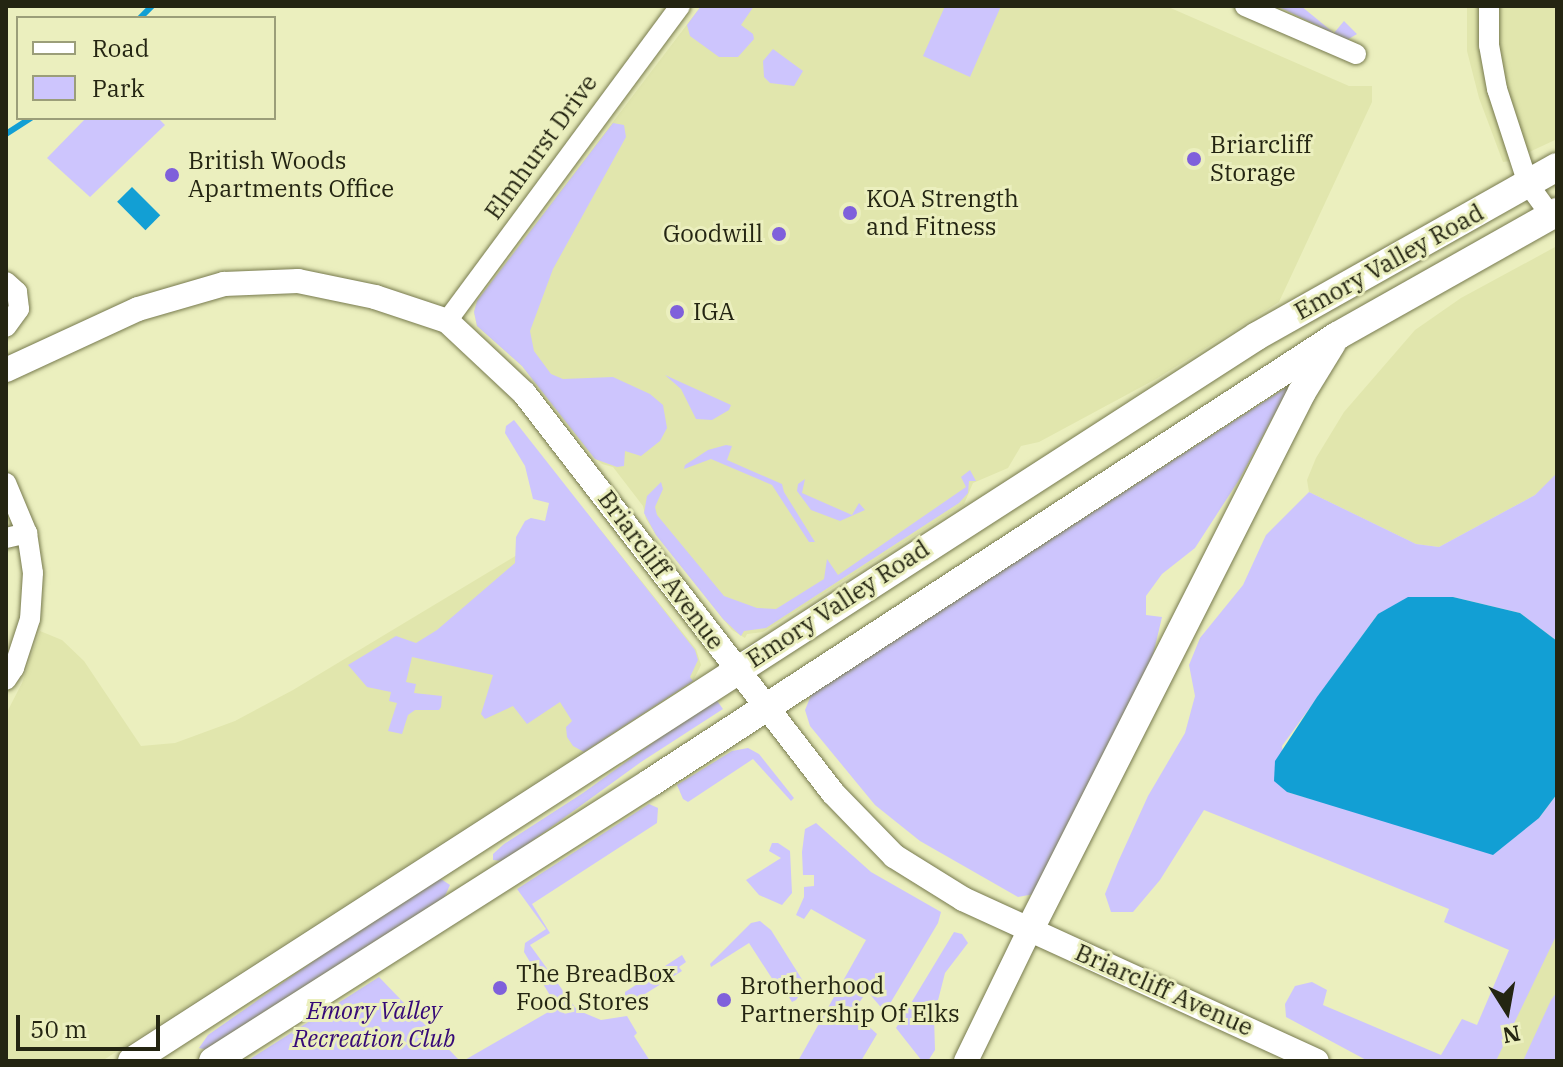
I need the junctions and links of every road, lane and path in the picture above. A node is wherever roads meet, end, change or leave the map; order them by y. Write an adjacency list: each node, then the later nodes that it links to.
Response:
1 (680, 6): 9 (street, Elmhurst Drive)
2 (1245, 6): 4 (street)
3 (1489, 6): 6 (street)
4 (1356, 54)
5 (1557, 167): 6 (main road, Emory Valley Road)
6 (1528, 184): 7 (street); 16 (main road, Emory Valley Road)
7 (1554, 214): 11 (main road, Emory Valley Road)
8 (6, 282): 10 (street)
9 (447, 321): 12 (street, Briarcliff Avenue); 16 (street, Briarcliff Avenue)
10 (6, 327)
11 (1337, 336): 18 (main road, Emory Valley Road); 21 (main road)
12 (6, 370)
13 (6, 483): 14 (street)
14 (27, 533): 15 (street); 17 (street)
15 (6, 538)
16 (736, 669): 18 (street, Briarcliff Avenue); 19 (main road, Emory Valley Road)
17 (6, 680)
18 (765, 707): 20 (main road, Emory Valley Road); 21 (street, Briarcliff Avenue)
19 (460, 848): 20 (main road); 22 (main road, Emory Valley Road)
20 (483, 887): 24 (main road, Emory Valley Road)
21 (1030, 929): 25 (street); 26 (street, Briarcliff Avenue)
22 (161, 1052): 23 (main road, Emory Valley Road)
23 (132, 1061)
24 (213, 1061)
25 (966, 1061)
26 (1317, 1061)

